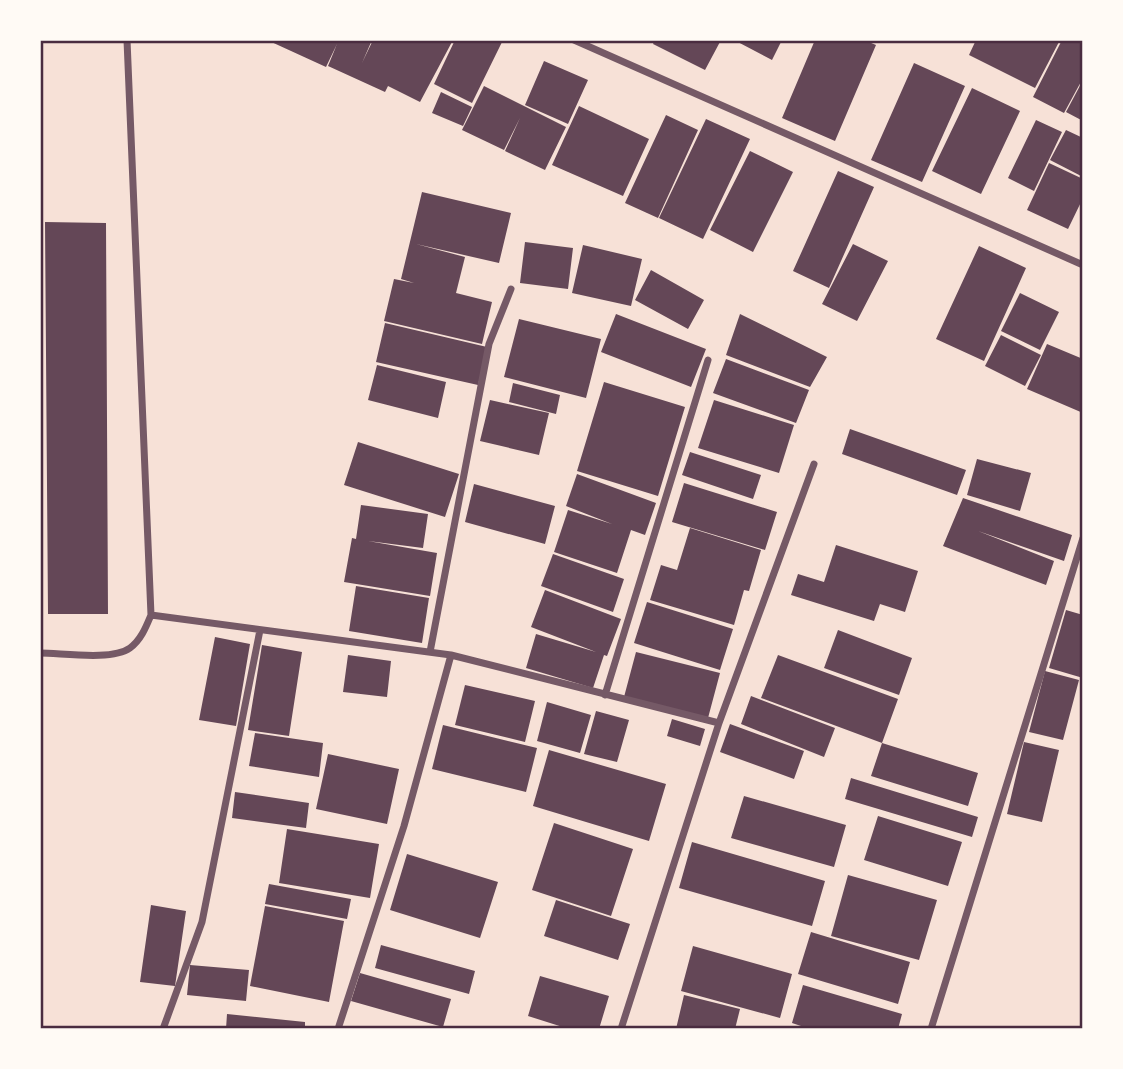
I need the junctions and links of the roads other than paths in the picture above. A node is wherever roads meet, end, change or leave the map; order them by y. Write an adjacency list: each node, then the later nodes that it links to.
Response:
1 (127, 40): 8 (street)
2 (574, 40): 3 (street)
3 (1083, 265)
4 (510, 289): 10 (street)
5 (708, 360): 13 (street)
6 (814, 464): 14 (street)
7 (1083, 538): 18 (street)
8 (150, 615): 9 (street); 11 (street)
9 (260, 631): 10 (street); 15 (street)
10 (430, 652): 12 (street)
11 (40, 653)
12 (451, 656): 13 (street); 16 (street)
13 (606, 695): 14 (street)
14 (719, 723): 17 (street)
15 (163, 1029)
16 (338, 1029)
17 (621, 1029)
18 (931, 1029)

